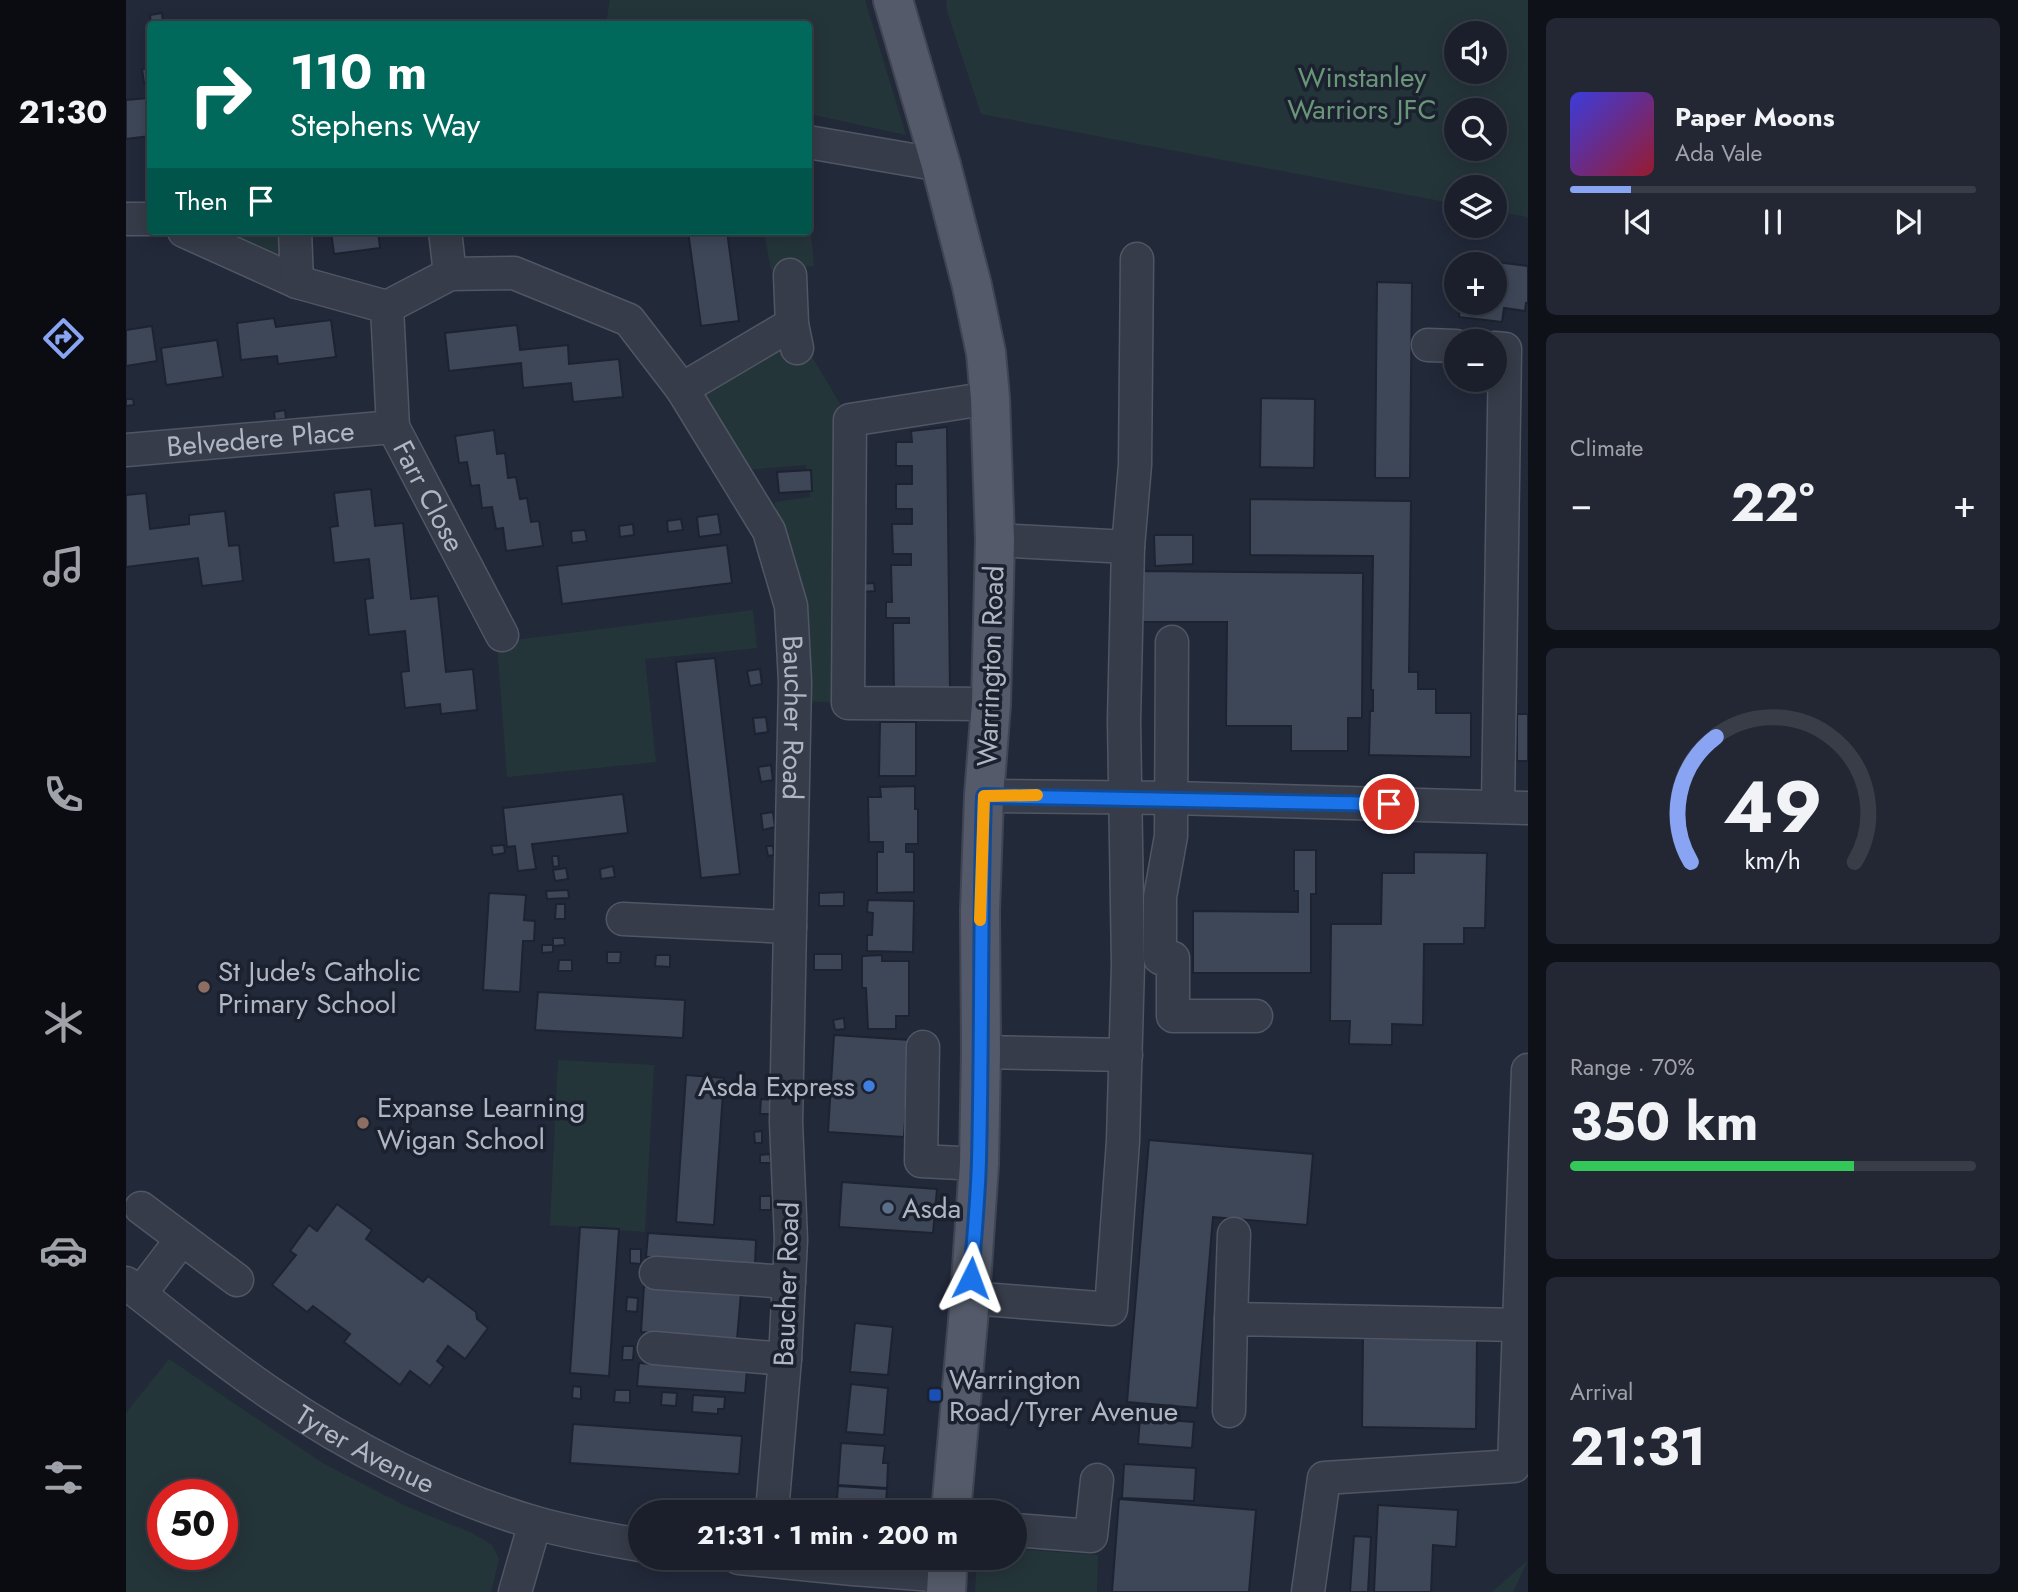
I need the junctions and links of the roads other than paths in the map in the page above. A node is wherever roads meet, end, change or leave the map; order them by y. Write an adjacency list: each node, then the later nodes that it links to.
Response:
1 (894, 0): 3 (main road, Warrington Road)
2 (812, 143): 3 (street)
3 (941, 164): 16 (main road, Warrington Road)
4 (126, 219): 5 (street)
5 (147, 219)
6 (193, 235): 12 (street)
7 (295, 235): 12 (street)
8 (445, 235): 10 (street)
9 (1138, 259): 20 (street)
10 (450, 274): 13 (street, Baucher Road); 14 (street, Baucher Road)
11 (790, 275): 14 (street)
12 (297, 282): 13 (street)
13 (387, 307): 17 (street, Farr Close)
14 (682, 389): 29 (street, Baucher Road)
15 (1506, 392): 27 (street)
16 (990, 398): 19 (main road, Warrington Road); 23 (street)
17 (393, 427): 18 (street, Belvedere Place); 21 (street, Farr Close)
18 (126, 450)
19 (995, 540): 20 (street); 23 (main road, Warrington Road)
20 (1128, 547): 25 (street)
21 (502, 635)
22 (1172, 642): 26 (street)
23 (991, 704): 24 (main road, Warrington Road)
24 (984, 796): 25 (street); 32 (main road, Warrington Road)
25 (1125, 797): 26 (street); 33 (street)
26 (1172, 798): 27 (street); 30 (street)
27 (1513, 807)
28 (623, 919): 29 (street)
29 (790, 927): 41 (street, Baucher Road)
30 (1256, 1016)
31 (923, 1047): 35 (street)
32 (981, 1052): 33 (street); 35 (main road, Warrington Road)
33 (1126, 1055): 43 (street)
34 (1528, 1070): 45 (street)
35 (979, 1164): 43 (main road, Warrington Road)
36 (141, 1208): 38 (street)
37 (1234, 1234): 44 (street)
38 (182, 1239): 40 (street); 42 (street)
39 (656, 1273): 41 (street)
40 (237, 1280)
41 (789, 1282): 47 (street, Baucher Road)
42 (133, 1288): 52 (street, Tyrer Avenue)
43 (970, 1298): 51 (main road, Warrington Road)
44 (1231, 1320): 45 (street); 48 (street)
45 (1519, 1325): 58 (street)
46 (654, 1348): 47 (street)
47 (785, 1359): 50 (street, Baucher Road)
48 (1229, 1411)
49 (1097, 1480): 53 (street)
50 (773, 1500)
51 (952, 1500)
52 (535, 1523): 54 (street, Tyrer Avenue); 57 (street)
53 (1027, 1531)
54 (628, 1542)
55 (888, 1570): 56 (street)
56 (947, 1575)
57 (515, 1592)
58 (1308, 1592)

